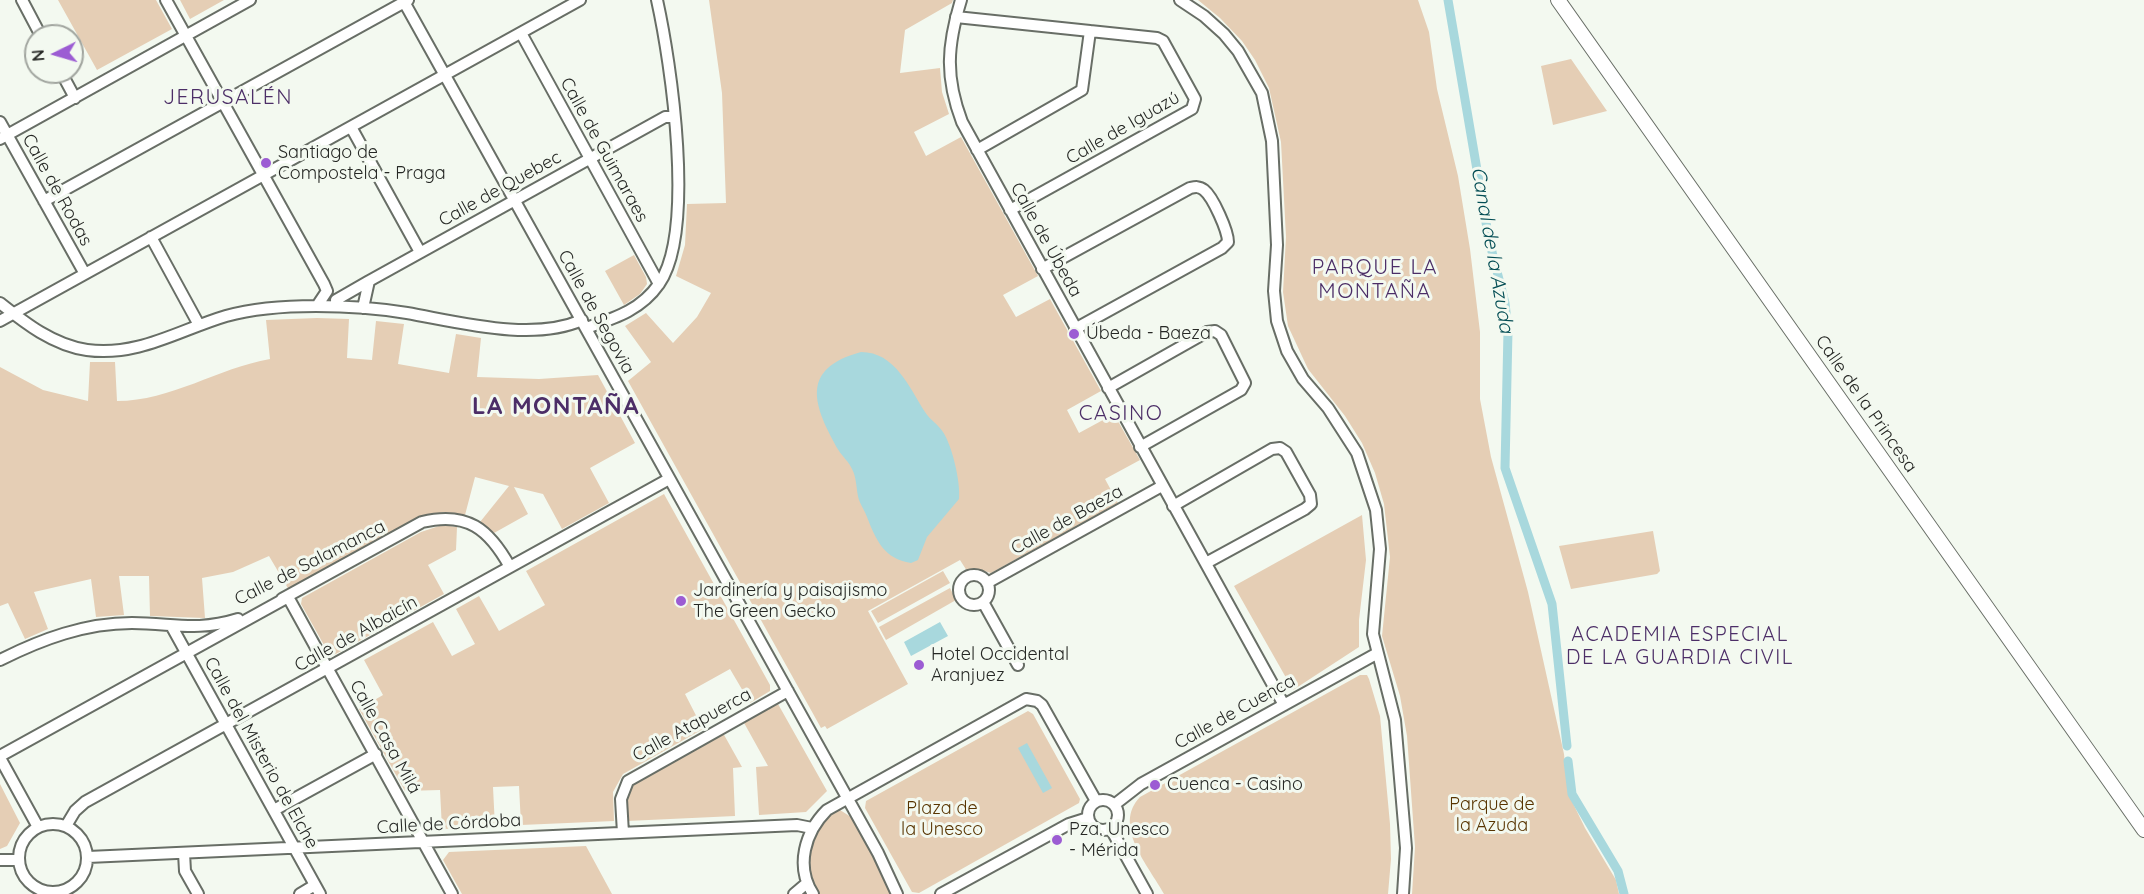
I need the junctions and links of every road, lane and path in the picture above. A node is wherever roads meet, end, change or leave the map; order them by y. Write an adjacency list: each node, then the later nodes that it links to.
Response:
1 (21, 0): 11 (street)
2 (166, 0): 14 (street)
3 (250, 0): 14 (street)
4 (580, 0): 13 (street)
5 (657, 0): 19 (street)
6 (962, 0): 10 (street, Calle de Úbeda)
7 (1180, 0): 57 (street)
8 (1558, 0): 77 (street, Calle de la Princesa)
9 (405, 1): 15 (street, Calle de Segovia); 18 (street)
10 (956, 17): 12 (street, Calle de Iguazú); 23 (street, Calle de Úbeda)
11 (34, 24)
12 (1090, 30): 23 (street); 28 (street, Calle de Iguazú)
13 (520, 33): 15 (street); 24 (street, Calle de Guimaraes)
14 (186, 35): 17 (street); 18 (street)
15 (444, 74): 21 (street); 26 (street, Calle de Segovia)
16 (67, 84): 17 (street)
17 (75, 98): 22 (street)
18 (224, 103): 25 (street); 27 (street)
19 (674, 117): 24 (street, Calle de Quebec); 34 (street)
20 (0, 122): 22 (street, Calle de Rodas)
21 (351, 127): 25 (street); 30 (street)
22 (3, 137): 27 (street, Calle de Rodas)
23 (977, 150): 28 (street, Calle de Úbeda)
24 (590, 158): 26 (street, Calle de Quebec); 34 (street, Calle de Guimaraes)
25 (264, 176): 29 (street); 35 (street)
26 (515, 200): 30 (street, Calle de Quebec); 42 (street, Calle de Segovia)
27 (44, 201): 32 (street, Calle de Rodas)
28 (1010, 210): 31 (street, Calle de Úbeda)
29 (151, 237): 32 (street); 43 (street)
30 (420, 252): 33 (street, Calle de Quebec)
31 (1042, 268): 44 (street, Calle de Úbeda); 44 (street)
32 (85, 274): 40 (street)
33 (369, 281): 37 (street, Calle de Quebec); 39 (street)
34 (659, 284): 42 (street)
35 (327, 291): 37 (street); 38 (street)
36 (0, 303): 40 (street)
37 (339, 303): 38 (street); 39 (street)
38 (317, 306): 43 (street)
39 (363, 308): 42 (street)
40 (14, 314): 41 (street); 43 (street)
41 (0, 321)
42 (584, 324): 47 (street, Calle de Segovia)
43 (199, 325)
44 (1076, 329): 45 (street, Calle de Úbeda)
45 (1108, 388): 46 (street, Calle de Úbeda); 46 (street)
46 (1140, 447): 48 (street, Calle de Úbeda)
47 (669, 479): 51 (street, Calle de Albaicín); 61 (street, Calle de Segovia)
48 (1162, 486): 49 (street, Calle de Úbeda); 52 (street, Calle de Baeza)
49 (1173, 506): 50 (street, Calle de Úbeda); 50 (street)
50 (1206, 563): 62 (street, Calle de Úbeda)
51 (510, 567): 53 (street, Calle de Salamanca); 60 (street, Calle de Albaicín)
52 (987, 583): 54 (street); 54 (street)
53 (288, 597): 55 (street, Calle de Salamanca); 56 (street); 60 (street, Calle Casa Milá)
54 (983, 602): 59 (street)
55 (172, 627): 56 (street, Calle del Misterio de Elche); 58 (street, Calle de Salamanca)
56 (186, 653): 63 (street, Calle del Misterio de Elche); 65 (street)
57 (1376, 654): 62 (street, Calle de Cuenca); 98 (street)
58 (0, 660)
59 (1018, 665)
60 (328, 668): 63 (street, Calle de Albaicín); 64 (street, Calle Casa Milá)
61 (788, 691): 66 (street, Calle de Segovia); 78 (street, Calle Atapuerca)
62 (1284, 705): 68 (street, Calle de Cuenca)
63 (226, 724): 70 (street, Calle del Misterio de Elche); 72 (street, Calle de Albaicín)
64 (376, 754): 70 (street); 79 (street, Calle Casa Milá)
65 (0, 757): 73 (street)
66 (847, 798): 67 (street); 69 (street); 75 (street)
67 (1096, 801): 68 (street); 71 (street)
68 (1114, 805): 76 (street)
69 (831, 807): 74 (street); 75 (street)
70 (274, 810): 80 (street, Calle del Misterio de Elche)
71 (1088, 818): 76 (street); 96 (street)
72 (66, 826): 73 (street); 82 (street)
73 (38, 827): 84 (street)
74 (812, 828): 78 (street, Calle de Córdoba); 85 (street)
75 (864, 828): 86 (street)
76 (1111, 829): 97 (street)
77 (2144, 830)
78 (623, 833): 79 (street, Calle de Córdoba)
79 (423, 841): 80 (street, Calle de Córdoba); 92 (street, Calle Casa Milá)
80 (294, 848): 81 (street, Calle de Córdoba); 87 (street, Calle del Misterio de Elche)
81 (184, 852): 82 (street, Calle de Córdoba); 90 (street)
82 (88, 856): 89 (street)
83 (0, 860): 84 (street)
84 (19, 860): 88 (street)
85 (807, 883): 93 (street); 94 (street)
86 (896, 889): 95 (street)
87 (318, 890): 91 (street)
88 (34, 891): 89 (street)
89 (74, 891)
90 (198, 894)
91 (300, 894)
92 (453, 894)
93 (794, 894)
94 (813, 894)
95 (903, 894)
96 (941, 894)
97 (1147, 894)
98 (1402, 894)

